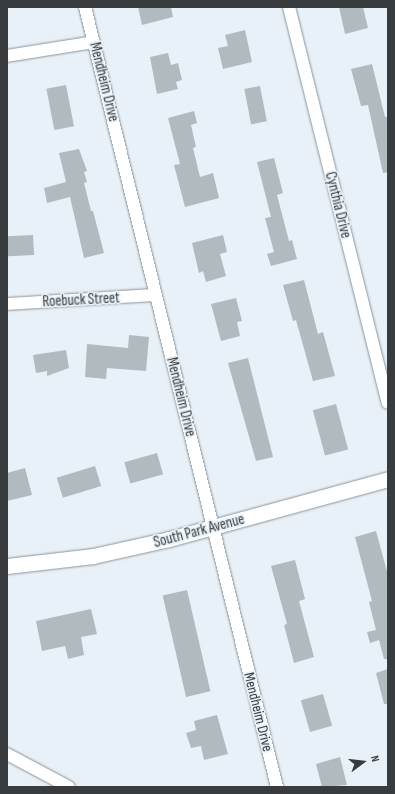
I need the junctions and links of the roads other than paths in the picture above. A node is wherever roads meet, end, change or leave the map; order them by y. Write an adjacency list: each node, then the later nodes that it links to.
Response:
1 (85, 7): 3 (street, Mendheim Drive)
2 (289, 7): 7 (street, Cynthia Drive)
3 (94, 42): 4 (street); 5 (street, Mendheim Drive)
4 (7, 56)
5 (156, 295): 6 (street, Roebuck Street); 9 (street, Mendheim Drive)
6 (7, 304)
7 (388, 403)
8 (388, 478): 9 (street, South Park Avenue)
9 (213, 528): 10 (street, South Park Avenue); 13 (street, Mendheim Drive)
10 (7, 566)
11 (7, 754): 12 (street)
12 (69, 787)
13 (277, 787)

